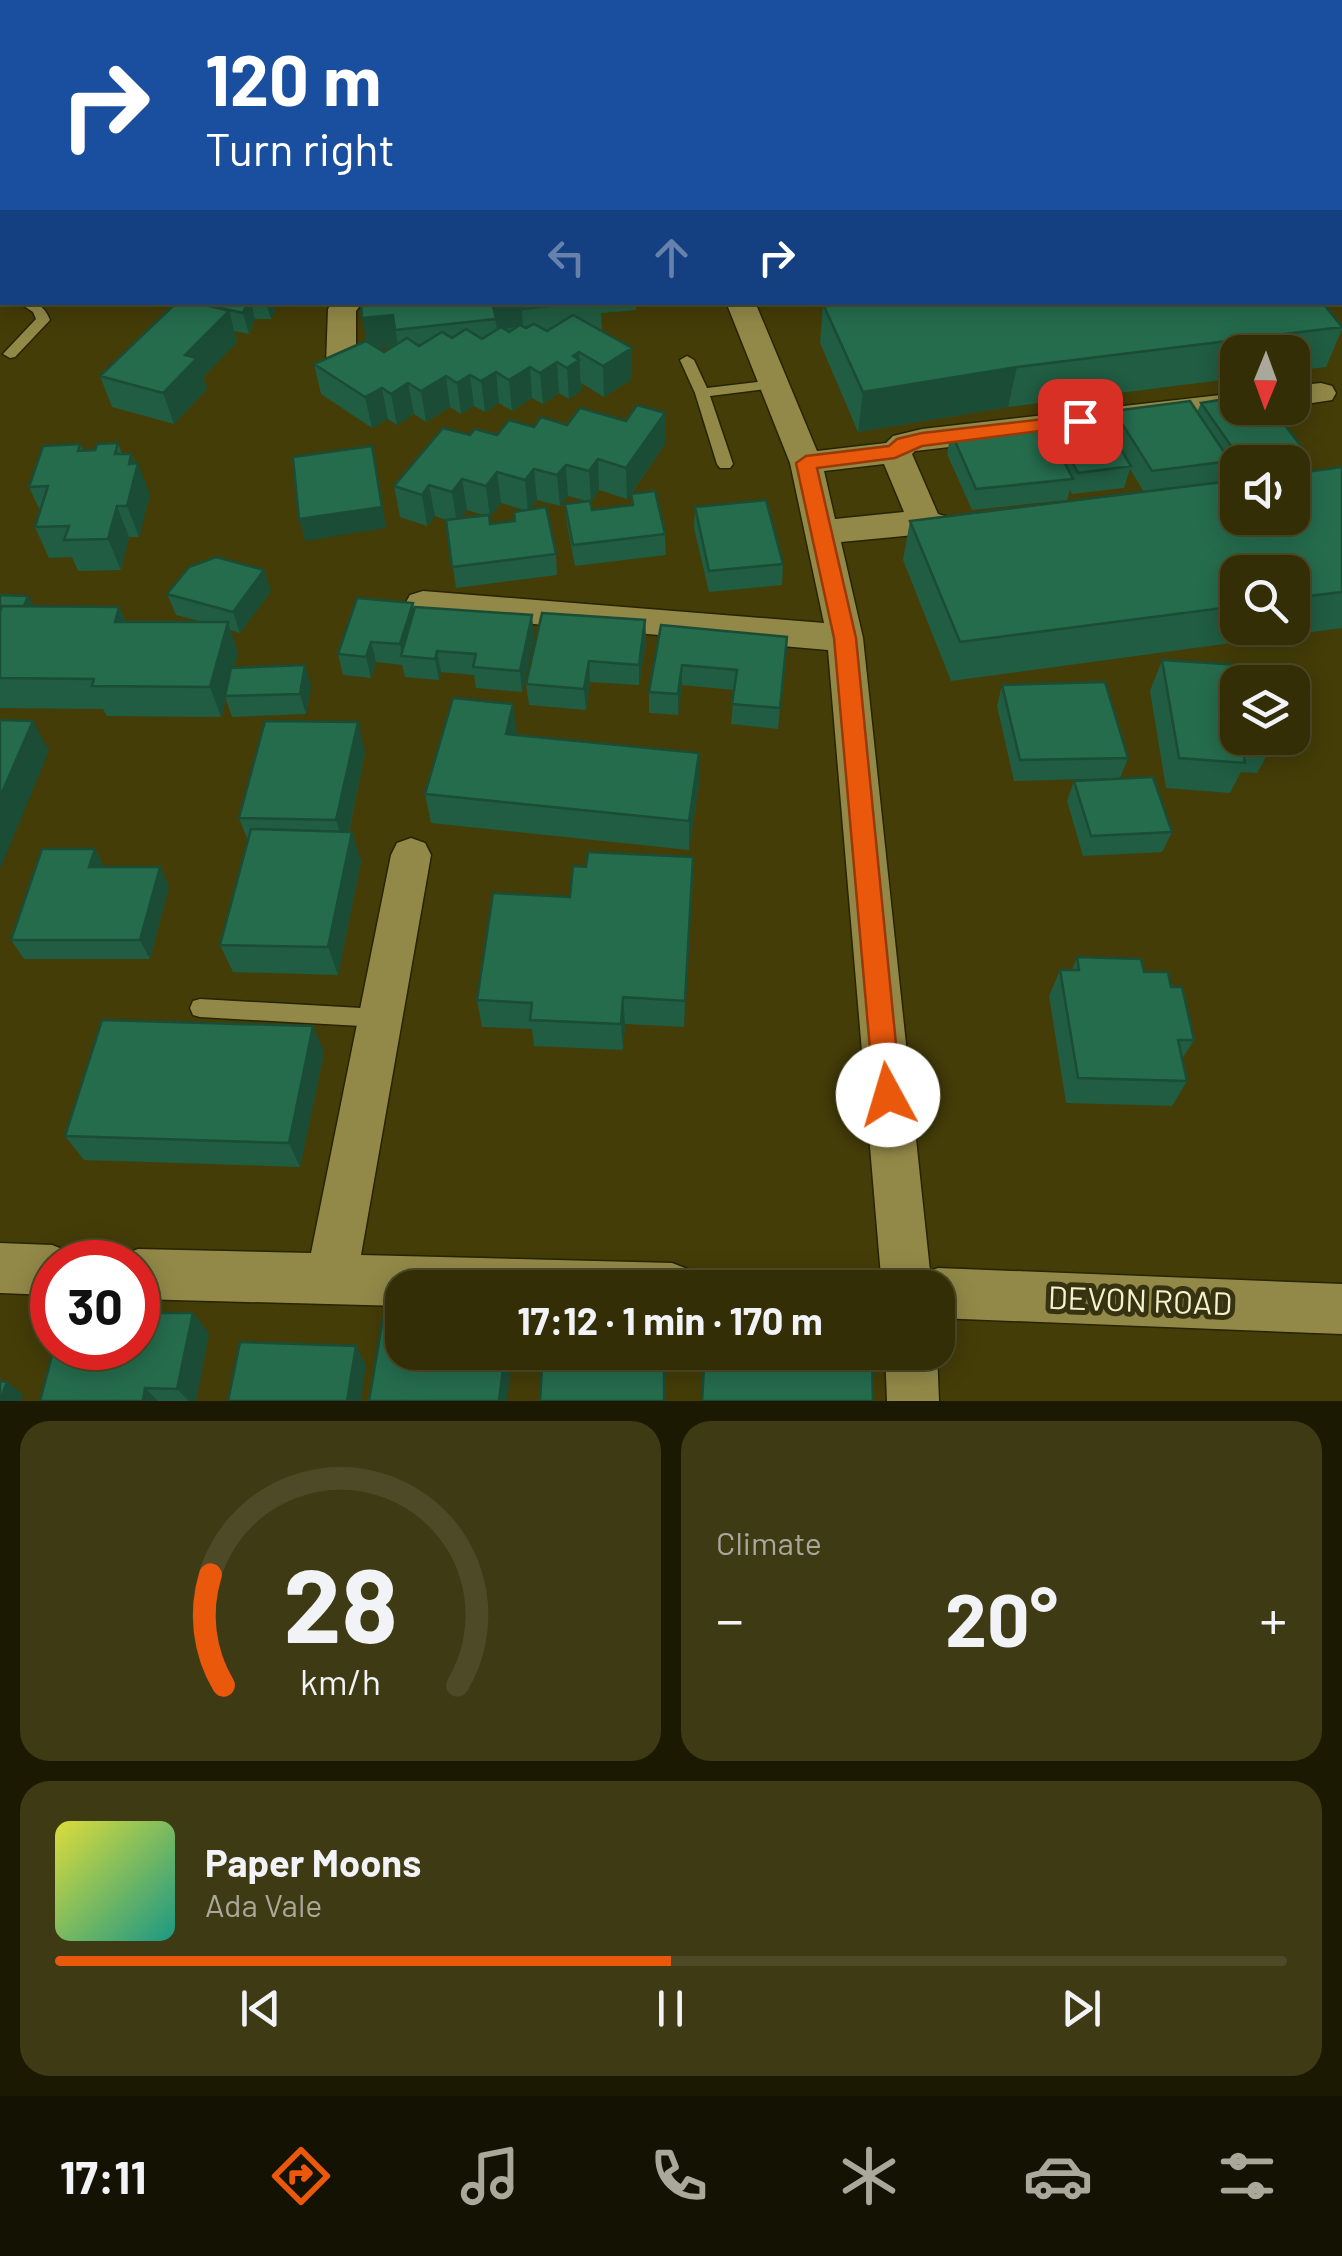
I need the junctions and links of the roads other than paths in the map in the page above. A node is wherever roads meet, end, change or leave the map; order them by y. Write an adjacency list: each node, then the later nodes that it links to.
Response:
1 (30, 305): 4 (lane)
2 (346, 305): 6 (street)
3 (741, 305): 7 (street)
4 (10, 354)
5 (687, 360): 8 (lane)
6 (341, 365)
7 (774, 384): 8 (lane); 11 (street)
8 (702, 393): 12 (lane)
9 (1220, 405): 10 (street)
10 (895, 452): 11 (street); 13 (street)
11 (806, 463): 14 (street)
12 (725, 464)
13 (925, 522): 14 (street); 15 (street)
14 (822, 532): 17 (street)
15 (986, 532)
16 (422, 604): 17 (street)
17 (845, 638): 23 (street)
18 (411, 855): 20 (street)
19 (200, 1008): 20 (lane)
20 (380, 1018): 25 (street)
21 (0, 1268): 22 (street)
22 (30, 1269)
23 (906, 1270)
24 (160, 1275): 25 (street)
25 (331, 1282): 26 (street)
26 (385, 1283)
27 (955, 1294): 28 (street, DEVON ROAD)
28 (1342, 1309)
29 (912, 1370): 30 (street)
30 (913, 1401)

